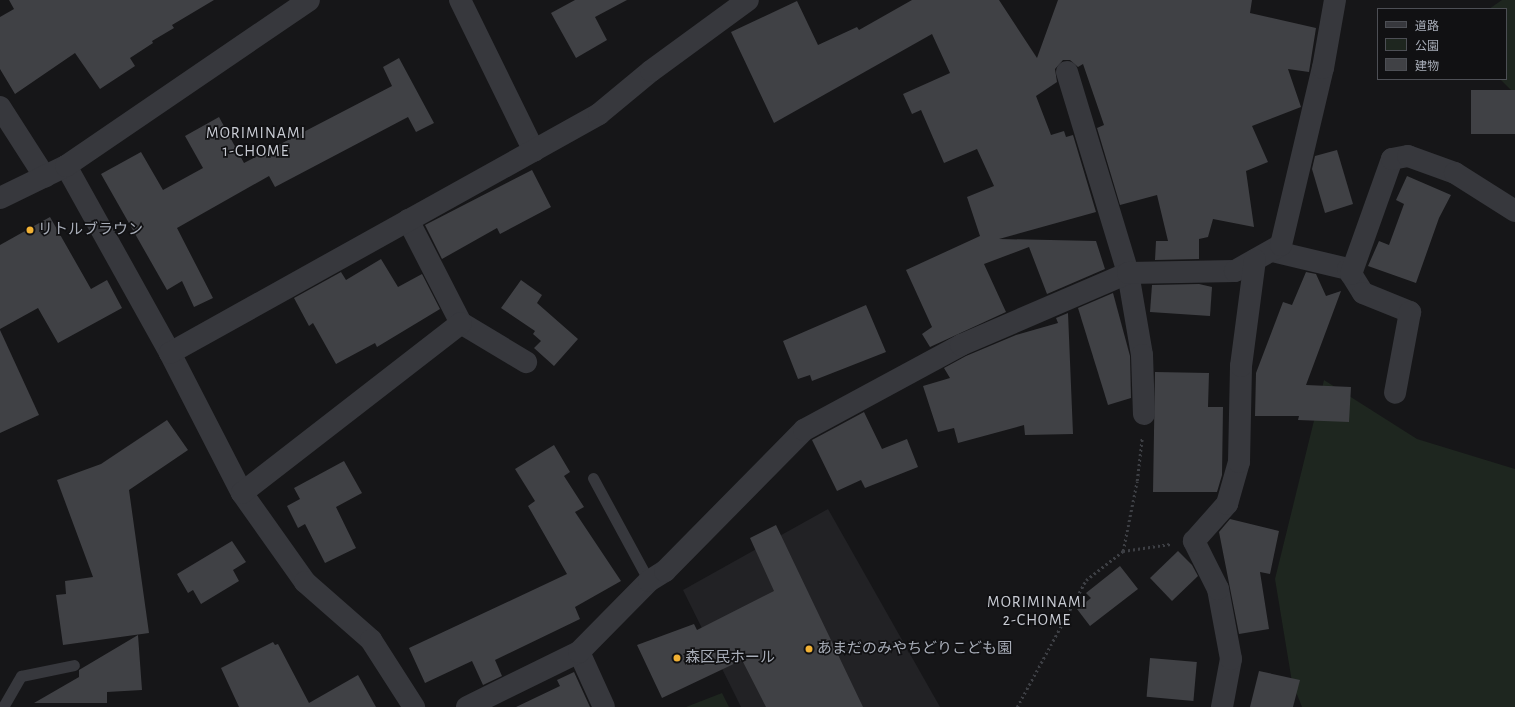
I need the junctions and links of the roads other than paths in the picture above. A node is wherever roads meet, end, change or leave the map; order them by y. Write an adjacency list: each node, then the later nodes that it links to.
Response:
1 (309, 0): 8 (street)
2 (460, 0): 7 (street)
3 (748, 0): 7 (street)
4 (1335, 0): 13 (street)
5 (1067, 72): 14 (street)
6 (0, 107): 9 (street)
7 (534, 151): 12 (street)
8 (66, 166): 9 (street); 17 (street)
9 (45, 177): 10 (street)
10 (0, 198)
11 (1515, 211): 15 (street)
12 (408, 220): 16 (street); 17 (street)
13 (1264, 255): 14 (street); 15 (street); 30 (street)
14 (1128, 273): 20 (street); 23 (street)
15 (1351, 274): 19 (street)
16 (461, 323): 18 (street); 22 (street)
17 (170, 353): 22 (street)
18 (526, 362)
19 (1395, 393)
20 (1144, 414)
21 (593, 478): 23 (lane)
22 (242, 493): 27 (street)
23 (649, 581): 24 (street)
24 (578, 652): 28 (street); 29 (street)
25 (74, 665): 26 (lane)
26 (3, 707)
27 (414, 707)
28 (467, 707)
29 (604, 707)
30 (1222, 707)

